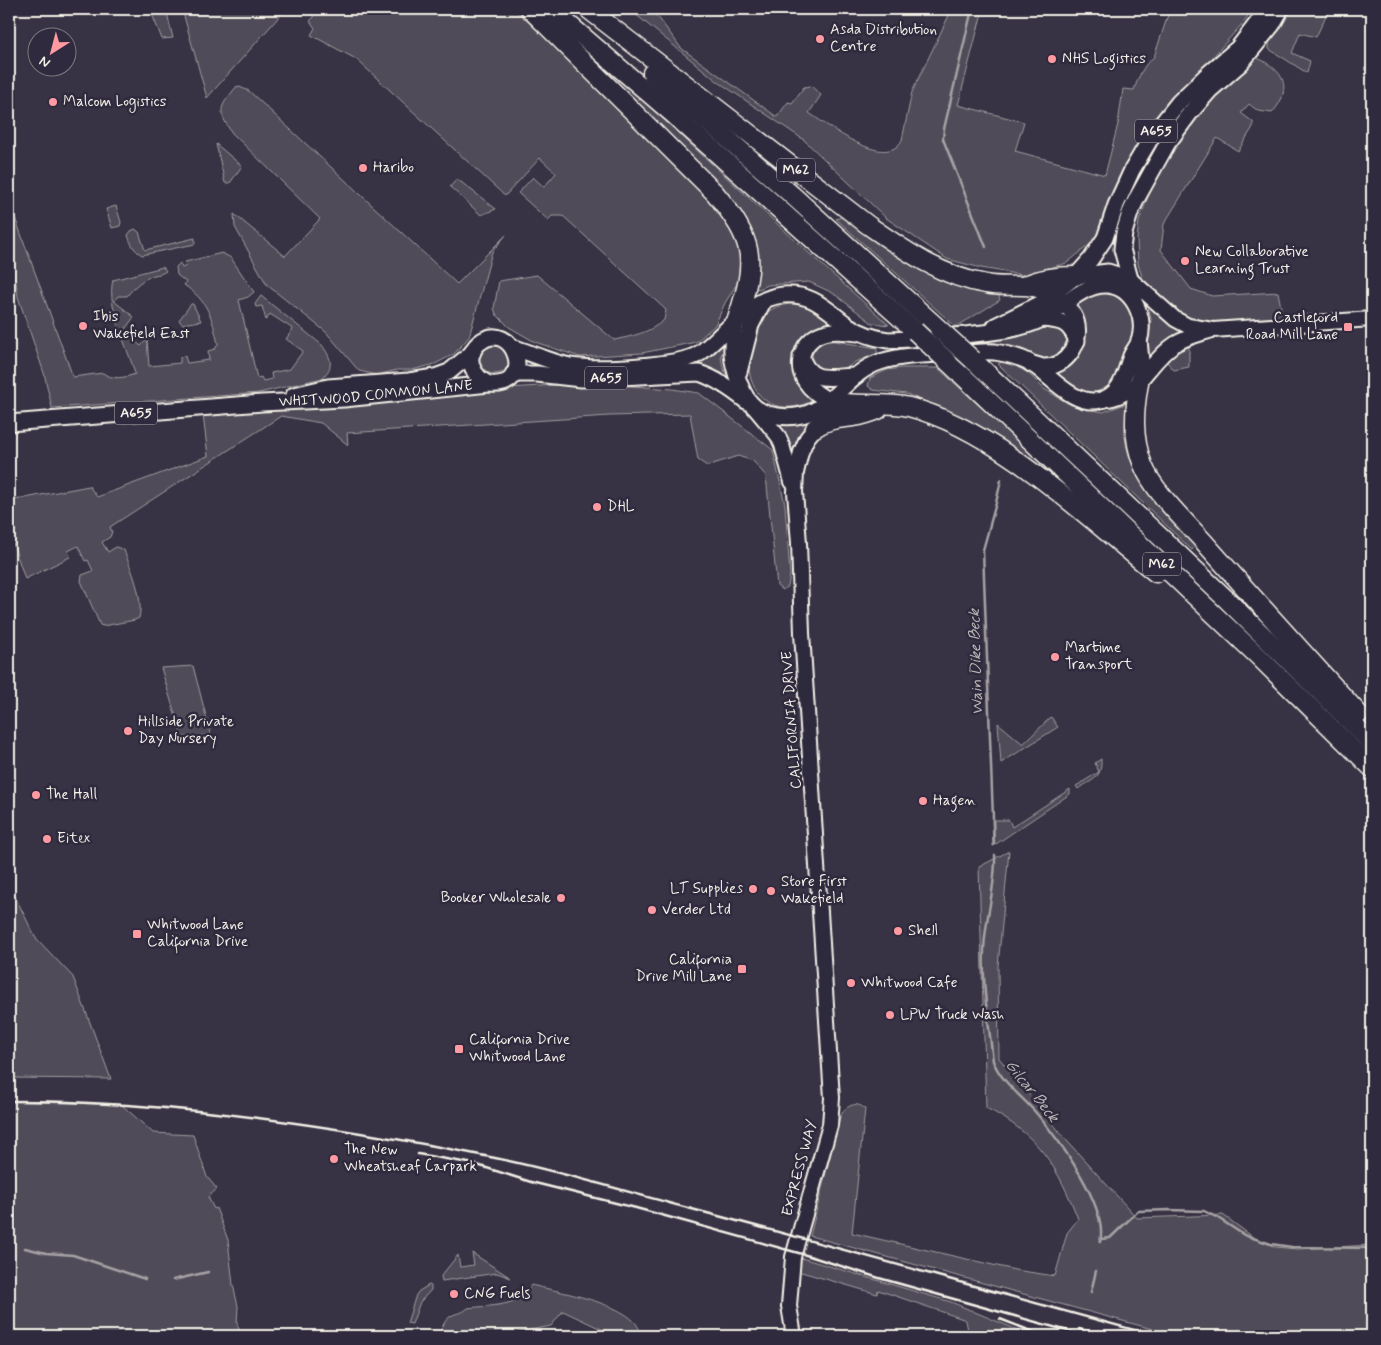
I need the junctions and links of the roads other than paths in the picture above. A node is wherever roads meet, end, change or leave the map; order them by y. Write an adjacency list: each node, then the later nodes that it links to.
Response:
1 (530, 9): 13 (highway)
2 (551, 9): 38 (highway, M62, bridge)
3 (578, 9): 40 (highway, M62, bridge)
4 (588, 9): 9 (highway, M62)
5 (1268, 9): 7 (main road, A655)
6 (1281, 9): 8 (main road, A655)
7 (1076, 276): 8 (main road); 9 (highway, M62); 10 (main road, A655)
8 (1130, 279): 11 (main road, A655); 16 (street)
9 (1026, 286): 10 (highway, M62)
10 (1059, 299): 11 (main road, A655); 15 (main road, A655); 17 (main road, A655); 20 (main road)
11 (1134, 299): 19 (main road, A655)
12 (764, 301): 13 (main road, A655); 18 (main road, A655); 27 (main road)
13 (737, 319): 21 (main road, A655); 27 (main road)
14 (1372, 319): 16 (street)
15 (1041, 320): 17 (main road, A655); 20 (main road, A655)
16 (1213, 330): 28 (street)
17 (973, 334): 18 (main road, A655)
18 (868, 335): 23 (main road, A655)
19 (1140, 340): 28 (main road, A655); 30 (main road, A655)
20 (1077, 341): 24 (main road, A655)
21 (512, 347): 22 (main road, A655); 25 (main road)
22 (473, 352): 29 (main road); 32 (main road, WHITWOOD COMMON LANE / A655)
23 (801, 356): 26 (main road, A655); 31 (main road)
24 (1032, 364): 26 (main road, A655); 30 (main road, A655)
25 (513, 374): 29 (main road, A655); 33 (main road, A655)
26 (856, 376): 31 (main road, A655)
27 (738, 378): 33 (main road)
28 (1139, 382): 30 (street, A655); 39 (highway)
29 (488, 384): 32 (main road, WHITWOOD COMMON LANE / A655)
30 (1101, 400)
31 (830, 401): 33 (main road, A655); 34 (highway, M62); 36 (street, CALIFORNIA DRIVE)
32 (262, 403): 35 (main road, WHITWOOD COMMON LANE / A655)
33 (752, 405): 37 (street, CALIFORNIA DRIVE)
34 (893, 405): 36 (highway); 38 (highway, M62)
35 (9, 423)
36 (815, 428): 37 (street, CALIFORNIA DRIVE)
37 (794, 492): 42 (street, CALIFORNIA DRIVE)
38 (1259, 657): 41 (highway, M62)
39 (1372, 729)
40 (1372, 743)
41 (1372, 768)
42 (822, 946): 43 (street, EXPRESS WAY)
43 (794, 1336)

